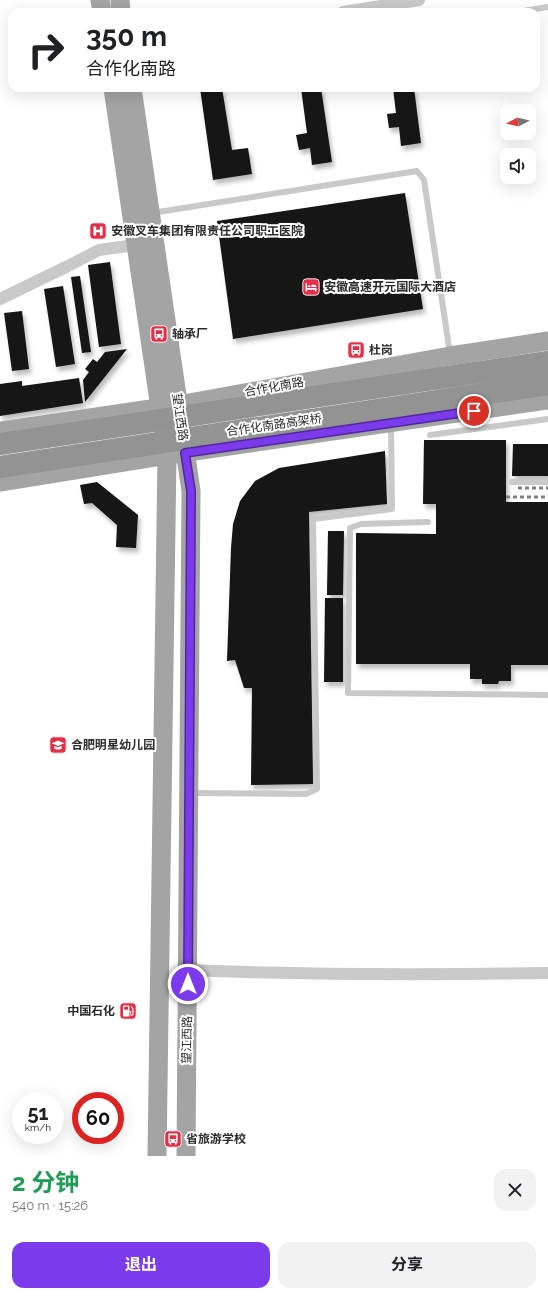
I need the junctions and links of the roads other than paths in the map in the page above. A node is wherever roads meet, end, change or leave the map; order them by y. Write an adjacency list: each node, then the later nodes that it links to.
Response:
1 (420, 0): 2 (street)
2 (369, 8)
3 (113, 92): 5 (main road, 望江西路)
4 (132, 92): 5 (main road, 望江西路)
5 (141, 214): 6 (main road, 望江西路); 9 (lane); 13 (main road, 望江西路)
6 (135, 245): 7 (street); 14 (main road, 望江西路)
7 (0, 299)
8 (548, 341): 9 (main road, 合作化南路)
9 (450, 356): 13 (main road, 合作化南路)
10 (548, 362): 19 (highway, 合作化南路高架桥, bridge)
11 (548, 384): 21 (highway, 合作化南路高架桥, bridge)
12 (548, 400): 16 (main road)
13 (178, 405): 14 (main road, 合作化南路); 20 (main road, 望江西路)
14 (160, 408): 17 (main road, 合作化南路); 20 (main road, 望江西路)
15 (548, 419): 18 (lane)
16 (391, 423): 20 (main road); 27 (lane)
17 (0, 431)
18 (430, 435)
19 (0, 444)
20 (176, 454): 22 (main road); 27 (main road, 望江西路); 30 (main road, 望江西路)
21 (0, 467)
22 (0, 482)
23 (512, 482): 24 (lane)
24 (548, 482)
25 (428, 522): 26 (lane)
26 (548, 695)
27 (188, 793): 28 (main road, 望江西路)
28 (188, 970): 29 (street); 31 (main road, 望江西路)
29 (548, 973)
30 (157, 1156)
31 (186, 1156)

